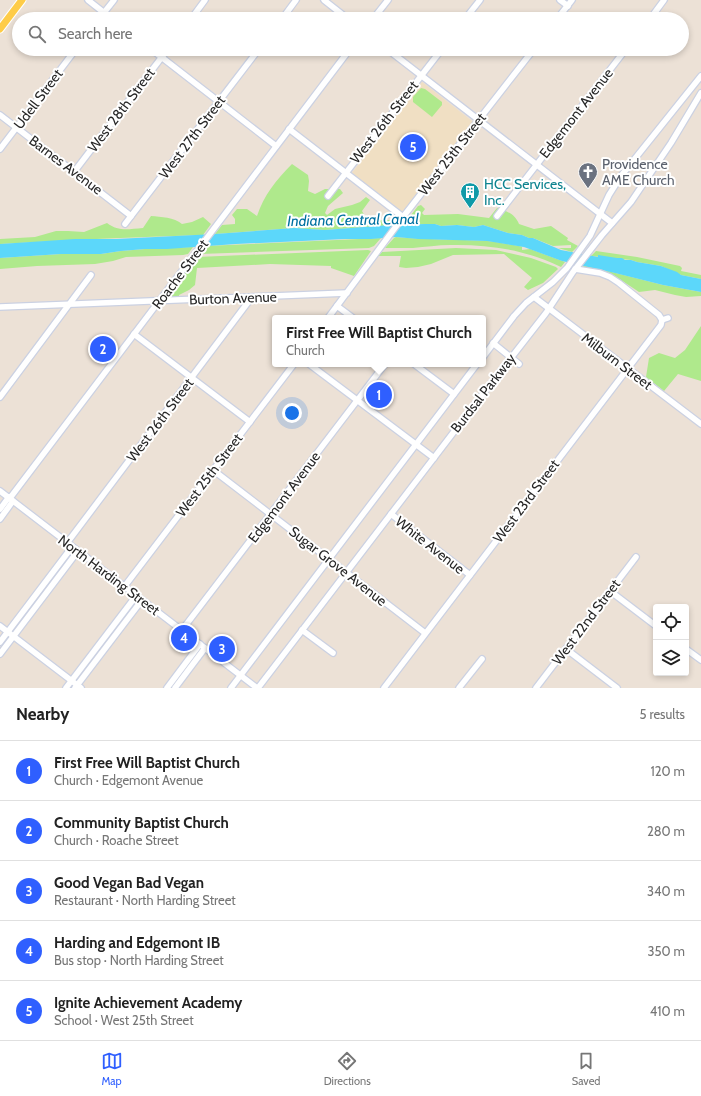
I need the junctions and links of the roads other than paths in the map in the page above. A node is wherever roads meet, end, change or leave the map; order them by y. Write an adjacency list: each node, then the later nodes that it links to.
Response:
1 (22, 0): 13 (main road)
2 (88, 0): 14 (street)
3 (114, 0): 15 (street)
4 (206, 0): 16 (street)
5 (296, 0): 17 (street)
6 (324, 0): 18 (street)
7 (388, 0): 19 (street)
8 (480, 0): 20 (street)
9 (560, 0): 12 (street)
10 (572, 0): 12 (street)
11 (664, 0): 22 (street)
12 (568, 6): 21 (street)
13 (13, 12)
14 (103, 12)
15 (105, 12)
16 (197, 12)
17 (287, 12)
18 (339, 12)
19 (379, 12)
20 (471, 12)
21 (563, 12)
22 (655, 12)
23 (12, 13): 24 (main road)
24 (0, 29)
25 (71, 56): 39 (street, Udell Street)
26 (254, 56): 36 (street, West 27th Street)
27 (345, 56): 40 (street, Roache Street)
28 (396, 56): 33 (street)
29 (436, 56): 33 (street, West 26th Street)
30 (529, 56): 38 (street, West 25th Street)
31 (621, 56): 43 (street, Edgemont Avenue)
32 (162, 57): 36 (street); 44 (street, West 28th Street)
33 (421, 75): 38 (street); 45 (street, West 26th Street)
34 (701, 76): 47 (street, Burdsal Parkway)
35 (701, 93): 51 (street, Burdsal Parkway)
36 (219, 101): 41 (street); 48 (street, West 27th Street)
37 (0, 115): 39 (street, Barnes Avenue)
38 (479, 120): 43 (street); 50 (street, West 25th Street)
39 (16, 128): 42 (street, Udell Street); 44 (street, Barnes Avenue)
40 (289, 129): 41 (street, Roache Street); 45 (street)
41 (276, 146): 58 (street, Roache Street)
42 (0, 149)
43 (536, 164): 47 (street); 49 (street, Edgemont Avenue)
44 (74, 172): 48 (street, Barnes Avenue)
45 (345, 172): 46 (street, West 26th Street); 50 (street)
46 (328, 196)
47 (601, 214): 51 (street); 57 (street, Burdsal Parkway)
48 (131, 216): 52 (street, West 27th Street)
49 (497, 216)
50 (402, 219): 55 (street, West 25th Street)
51 (612, 223): 53 (street, Burdsal Parkway)
52 (125, 224)
53 (576, 268): 62 (street, Burdsal Parkway); 66 (street)
54 (91, 275): 59 (street)
55 (347, 293): 56 (street, Burton Avenue); 60 (street, West 25th Street)
56 (252, 297): 58 (street, Burton Avenue); 78 (street, West 26th Street)
57 (534, 297): 62 (street, Milburn Street); 68 (street, Burdsal Parkway)
58 (159, 301): 59 (street, Burton Avenue); 67 (street, Roache Street)
59 (70, 304): 61 (street, Burton Avenue); 80 (street)
60 (337, 306): 63 (street, West 25th Street); 64 (street)
61 (0, 307)
62 (548, 309): 70 (street, Burdsal Parkway); 77 (street, Milburn Street)
63 (330, 315)
64 (349, 315)
65 (668, 318): 66 (street)
66 (662, 320): 77 (street, West 23rd Street)
67 (134, 334): 78 (street); 88 (street, Roache Street)
68 (493, 343): 69 (street, Burdsal Parkway); 70 (street)
69 (486, 353)
70 (511, 357): 71 (street); 85 (street, Burdsal Parkway)
71 (519, 364)
72 (292, 367): 82 (street, West 25th Street)
73 (313, 367): 81 (street)
74 (383, 367): 81 (street, Edgemont Avenue)
75 (418, 367): 79 (street)
76 (475, 367): 79 (street, Burdsal Parkway)
77 (628, 368): 83 (street, Milburn Street); 99 (street, West 23rd Street)
78 (192, 377): 82 (street); 93 (street, West 26th Street)
79 (454, 394): 84 (street, Burdsal Parkway)
80 (0, 397)
81 (357, 400): 84 (street); 90 (street, Edgemont Avenue)
82 (250, 422): 86 (street, West 25th Street)
83 (701, 424)
84 (416, 445): 85 (street); 97 (street, Burdsal Parkway)
85 (434, 458): 91 (street, Burdsal Parkway)
86 (213, 470): 90 (street, Sugar Grove Avenue); 100 (street, West 25th Street)
87 (0, 491): 88 (street, North Harding Street)
88 (10, 499): 89 (street, Roache Street); 92 (street, Roache Street); 93 (street, North Harding Street)
89 (0, 509)
90 (271, 514): 97 (street, Sugar Grove Avenue); 106 (street, Edgemont Avenue)
91 (391, 514): 98 (street, Burdsal Parkway); 99 (street, White Avenue)
92 (0, 519)
93 (67, 543): 94 (street, North Harding Street)
94 (72, 547): 95 (street, North Harding Street); 108 (street)
95 (78, 552): 100 (street, North Harding Street); 110 (street)
96 (636, 557): 101 (street, West 22nd Street)
97 (329, 559): 98 (street, Sugar Grove Avenue); 119 (street, Burdsal Parkway)
98 (346, 572): 107 (street, Burdsal Parkway); 109 (street, Sugar Grove Avenue)
99 (470, 575): 109 (street, West 23rd Street)
100 (124, 587): 102 (street, North Harding Street)
101 (610, 591): 104 (street); 113 (street, West 22nd Street)
102 (136, 596): 103 (street, North Harding Street); 120 (street)
103 (142, 600): 106 (street, North Harding Street); 121 (street)
104 (653, 624)
105 (0, 626): 108 (street)
106 (182, 630): 112 (street, North Harding Street)
107 (302, 630): 116 (street); 126 (street, Burdsal Parkway)
108 (8, 632): 110 (street); 111 (street)
109 (426, 633): 127 (street, West 23rd Street)
110 (14, 636): 115 (street); 120 (street)
111 (0, 642)
112 (203, 646): 119 (street, North Harding Street); 123 (street); 124 (street)
113 (566, 649): 129 (street, West 22nd Street); 130 (street)
114 (689, 651): 118 (street)
115 (0, 654)
116 (333, 654)
117 (482, 659): 128 (street)
118 (701, 660)
119 (240, 675): 125 (street, Burdsal Parkway); 126 (street, North Harding Street)
120 (72, 681): 121 (street); 122 (street)
121 (78, 687)
122 (66, 688)
123 (167, 688)
124 (176, 688)
125 (231, 688)
126 (258, 688)
127 (384, 688)
128 (459, 688)
129 (536, 688)
130 (617, 688)

